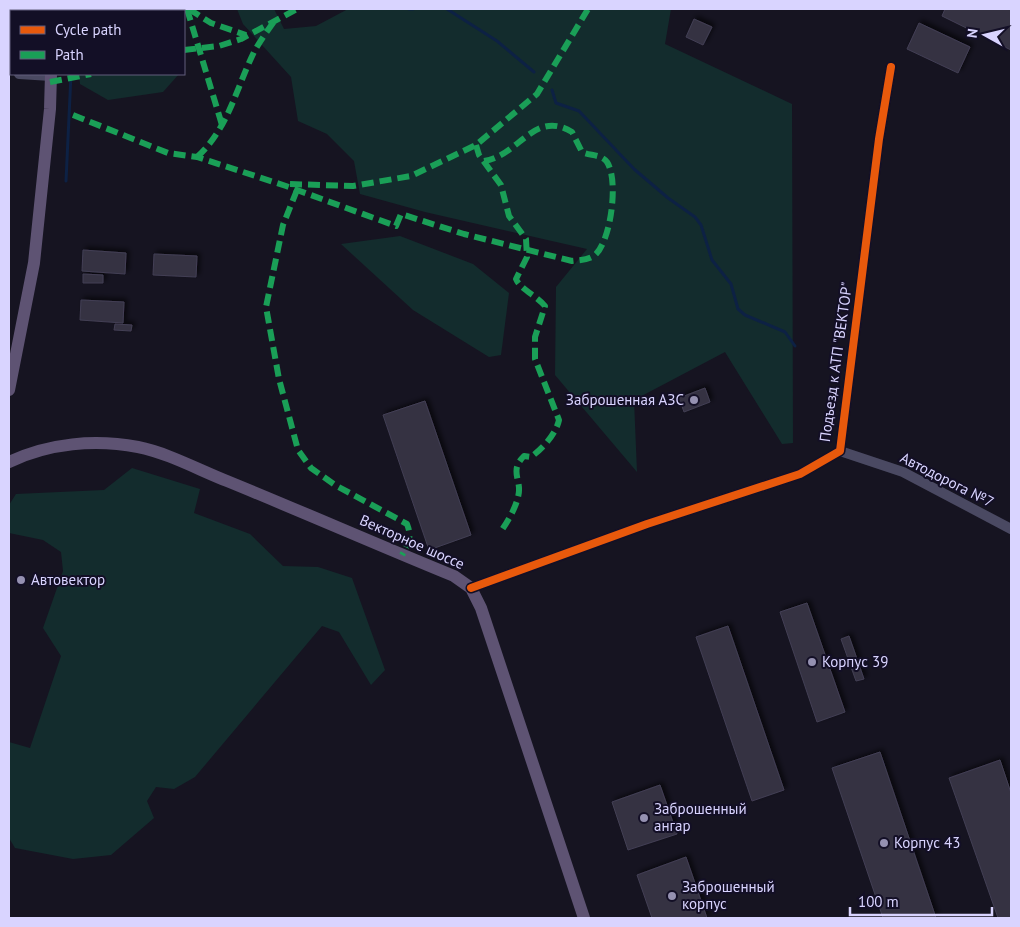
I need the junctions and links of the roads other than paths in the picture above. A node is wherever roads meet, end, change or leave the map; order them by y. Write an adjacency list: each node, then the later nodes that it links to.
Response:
1 (891, 67): 6 (street, Подъезд к АТП "ВЕКТОР")
2 (51, 75): 3 (main road)
3 (11, 368): 4 (main road)
4 (9, 390)
5 (9, 450): 7 (main road)
6 (840, 450): 9 (street, Автодорога №7); 10 (street, Подъезд к АТП "ВЕКТОР")
7 (30, 452): 8 (main road, Векторное шоссе); 10 (main road, Векторное шоссе)
8 (9, 462)
9 (1010, 526)
10 (471, 588): 11 (main road, Векторное шоссе)
11 (584, 918)

